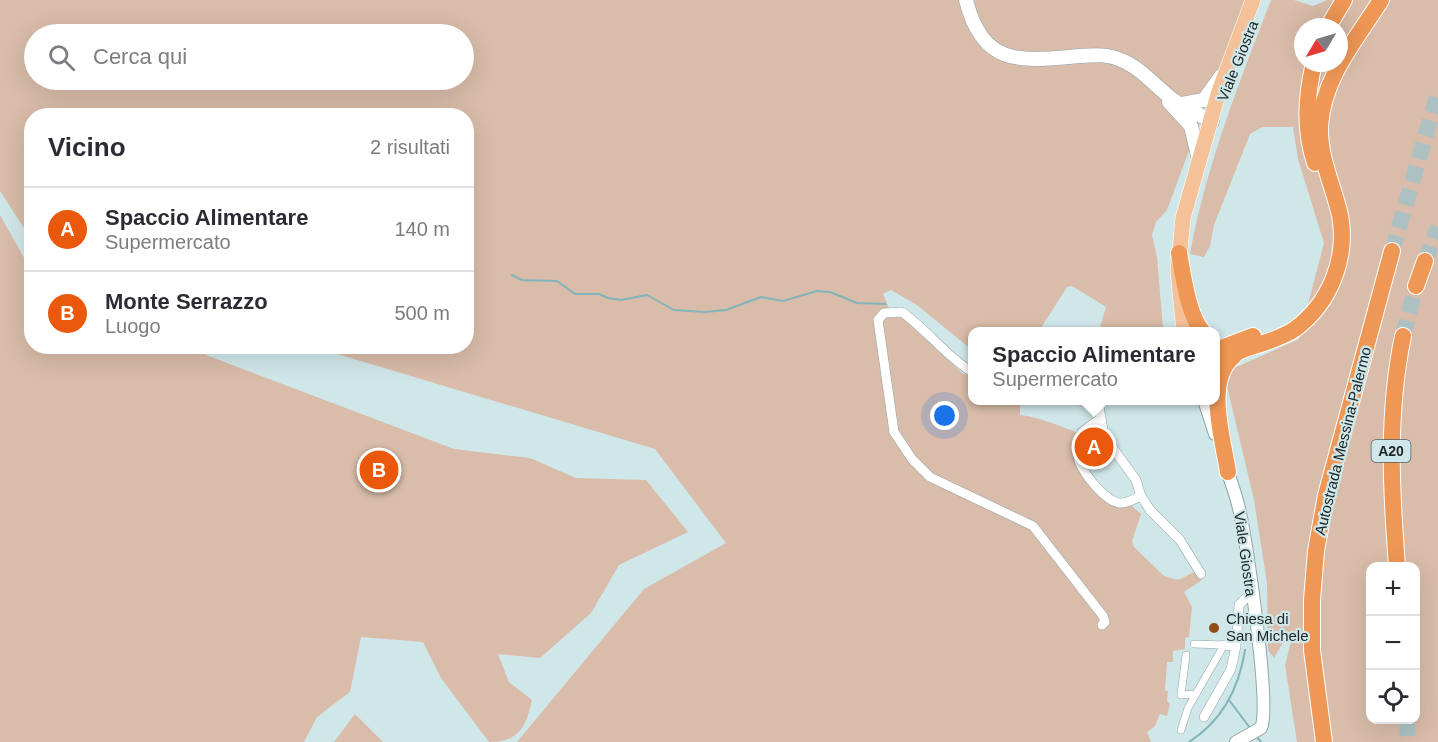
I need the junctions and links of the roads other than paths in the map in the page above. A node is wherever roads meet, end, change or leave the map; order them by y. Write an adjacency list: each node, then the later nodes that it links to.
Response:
1 (966, 0): 9 (main road)
2 (1253, 0): 7 (main road, Viale Giostra)
3 (1263, 0): 10 (main road, Viale Giostra)
4 (1344, 0): 6 (highway)
5 (1381, 0): 12 (highway)
6 (1333, 18)
7 (1234, 53): 9 (main road); 10 (main road, Viale Giostra)
8 (1313, 72): 12 (highway)
9 (1183, 110): 10 (main road); 11 (main road)
10 (1212, 122): 11 (main road, Viale Giostra)
11 (1199, 161): 14 (main road, Viale Giostra)
12 (1327, 188): 21 (highway)
13 (1392, 251): 44 (highway, Autostrada Messina-Palermo)
14 (1179, 253): 17 (main road, Viale Giostra); 18 (highway)
15 (1425, 261): 16 (highway)
16 (1416, 286)
17 (1183, 327)
18 (1199, 327)
19 (1403, 336): 32 (highway, A20)
20 (1220, 342): 21 (highway)
21 (1238, 347): 22 (highway); 23 (highway); 25 (highway)
22 (1220, 349)
23 (1220, 360)
24 (968, 369): 35 (street)
25 (1220, 378)
26 (1099, 405): 29 (street)
27 (1206, 405): 30 (street, Viale Giostra)
28 (1219, 405): 30 (highway)
29 (1101, 418): 31 (street); 31 (street)
30 (1228, 472): 34 (street, Viale Giostra)
31 (1142, 496): 33 (street)
32 (1397, 562)
33 (1201, 574)
34 (1251, 593): 38 (street); 43 (street, Viale Giostra)
35 (1102, 625)
36 (1194, 644): 37 (street)
37 (1224, 645): 38 (street); 40 (street)
38 (1236, 646): 41 (street)
39 (1186, 655): 40 (street)
40 (1196, 694): 42 (street)
41 (1204, 717)
42 (1181, 730)
43 (1247, 736)
44 (1324, 742)

